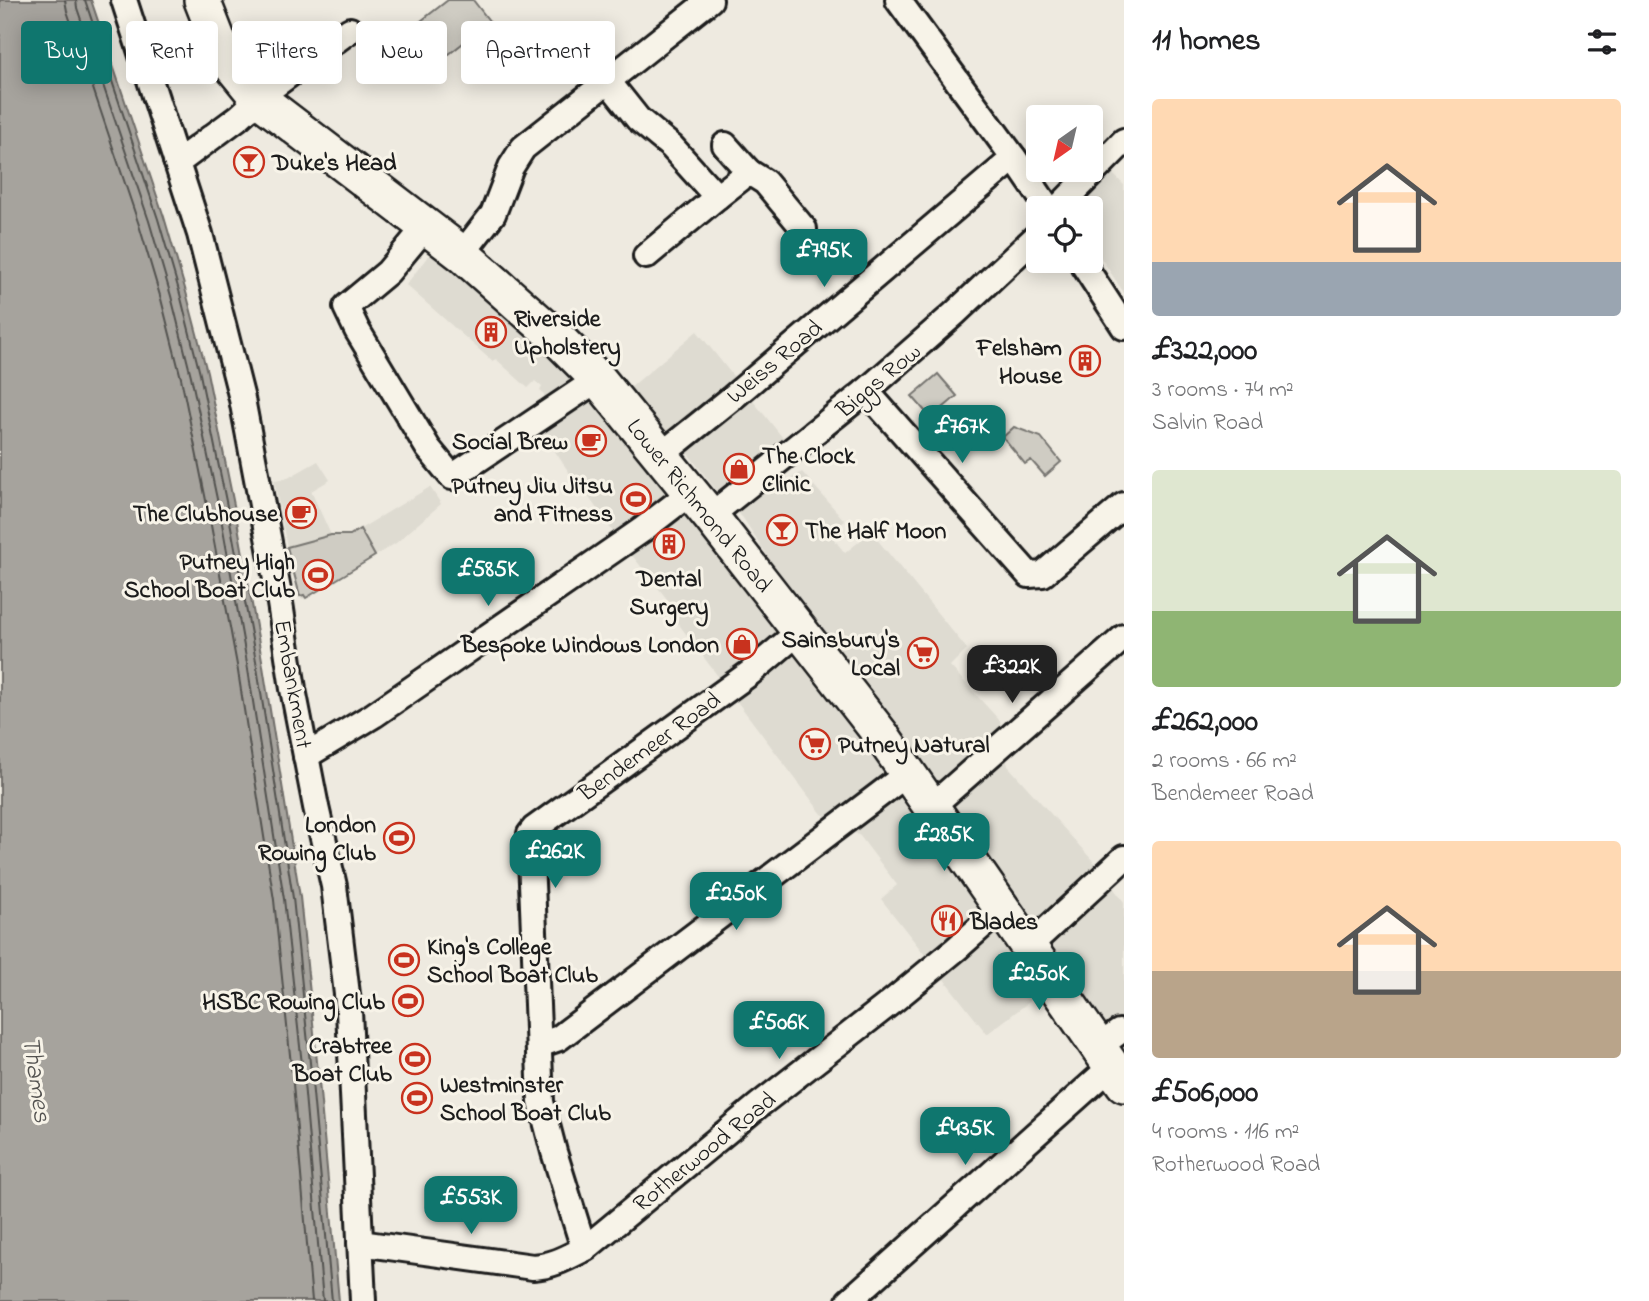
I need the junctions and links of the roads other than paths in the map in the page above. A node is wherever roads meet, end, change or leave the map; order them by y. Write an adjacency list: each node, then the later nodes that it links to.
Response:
1 (124, 0): 13 (street, Embankment)
2 (202, 0): 9 (main road, Lower Richmond Road)
3 (710, 0): 6 (street)
4 (910, 5): 12 (street)
5 (350, 30): 9 (street)
6 (615, 74)
7 (602, 84): 21 (street)
8 (610, 84): 17 (street)
9 (259, 99): 13 (street); 18 (main road, Lower Richmond Road)
10 (1124, 141): 16 (street)
11 (726, 145): 14 (street)
12 (1014, 158): 15 (street); 27 (street, Weiss Road)
13 (176, 161): 32 (street, Embankment)
14 (749, 172): 17 (street); 19 (street)
15 (1040, 196)
16 (1071, 196)
17 (717, 197): 22 (street)
18 (426, 226): 21 (main road, Lower Richmond Road); 25 (street)
19 (804, 229)
20 (1026, 245): 26 (street, Biggs Row)
21 (462, 254): 25 (main road, Lower Richmond Road)
22 (646, 256)
23 (1089, 273): 24 (street)
24 (1124, 327)
25 (598, 379): 27 (main road, Lower Richmond Road)
26 (866, 391): 28 (street, Biggs Row); 29 (street)
27 (661, 455): 28 (main road, Lower Richmond Road)
28 (700, 505): 30 (main road, Lower Richmond Road); 32 (street, Biggs Row)
29 (1124, 505)
30 (801, 630): 33 (main road, Lower Richmond Road); 38 (street, Bendemeer Road)
31 (1124, 637): 34 (street)
32 (306, 756): 40 (street, Embankment)
33 (908, 773): 34 (main road, Lower Richmond Road); 38 (street)
34 (932, 807): 36 (main road, Lower Richmond Road)
35 (1124, 858): 37 (street)
36 (1002, 908): 37 (main road, Lower Richmond Road); 41 (street, Rotherwood Road)
37 (1028, 947): 39 (main road, Lower Richmond Road)
38 (539, 1045): 41 (street, Bendemeer Road)
39 (1113, 1057): 43 (street)
40 (360, 1243): 41 (street, Rotherwood Road); 42 (street, Embankment)
41 (586, 1248)
42 (363, 1301)
43 (849, 1301)

